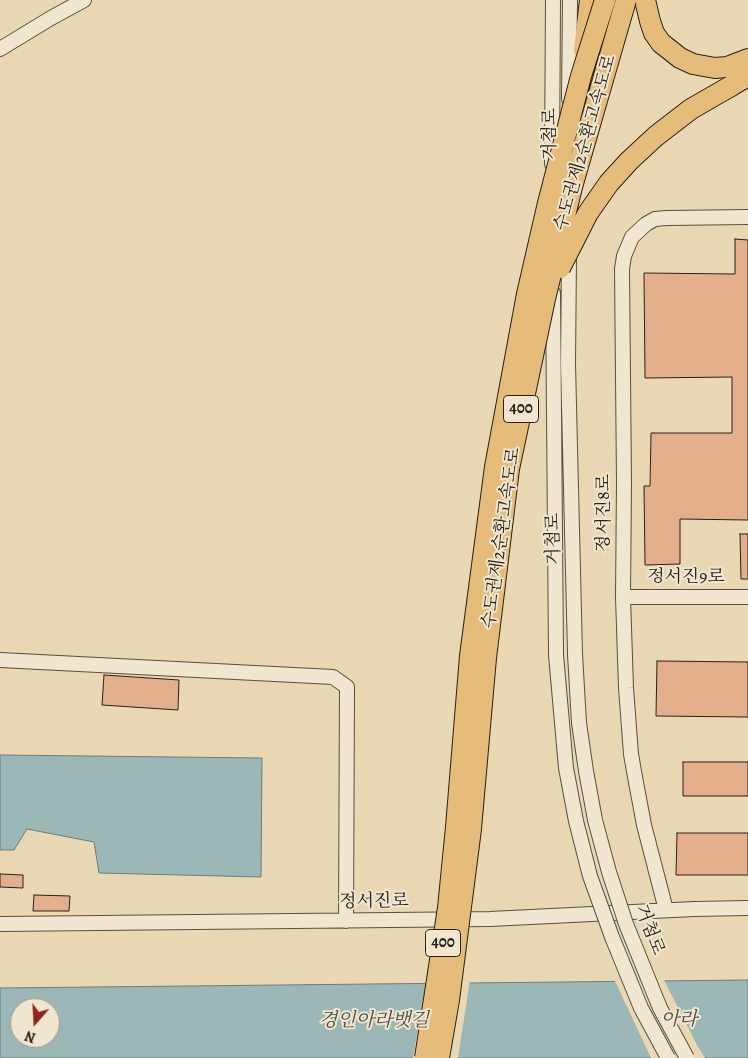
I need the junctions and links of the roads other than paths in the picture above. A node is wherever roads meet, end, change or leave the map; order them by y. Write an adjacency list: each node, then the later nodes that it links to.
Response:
1 (84, 0): 8 (street)
2 (553, 0): 23 (street, 거첨로, bridge)
3 (570, 0): 24 (street, 거첨로, bridge)
4 (590, 0): 10 (highway, bridge)
5 (606, 0): 10 (highway, 수도권제2순환고속도로 / 400, bridge)
6 (626, 0): 13 (highway, 수도권제2순환고속도로 / 400, bridge)
7 (645, 0): 9 (highway)
8 (0, 50)
9 (748, 59)
10 (581, 76): 21 (highway, 수도권제2순환고속도로 / 400, bridge)
11 (748, 76): 13 (highway, bridge)
12 (748, 217): 15 (street, 정서진8로)
13 (545, 299): 22 (highway, 수도권제2순환고속도로 / 400, bridge)
14 (748, 596): 15 (street, 정서진9로)
15 (623, 598): 18 (street, 정서진8로)
16 (0, 660): 19 (street)
17 (748, 908): 18 (street, 정서진로)
18 (666, 910): 19 (street, 정서진로)
19 (346, 921): 20 (street, 정서진로)
20 (0, 924)
21 (425, 1058)
22 (439, 1058)
23 (668, 1058)
24 (687, 1058)

